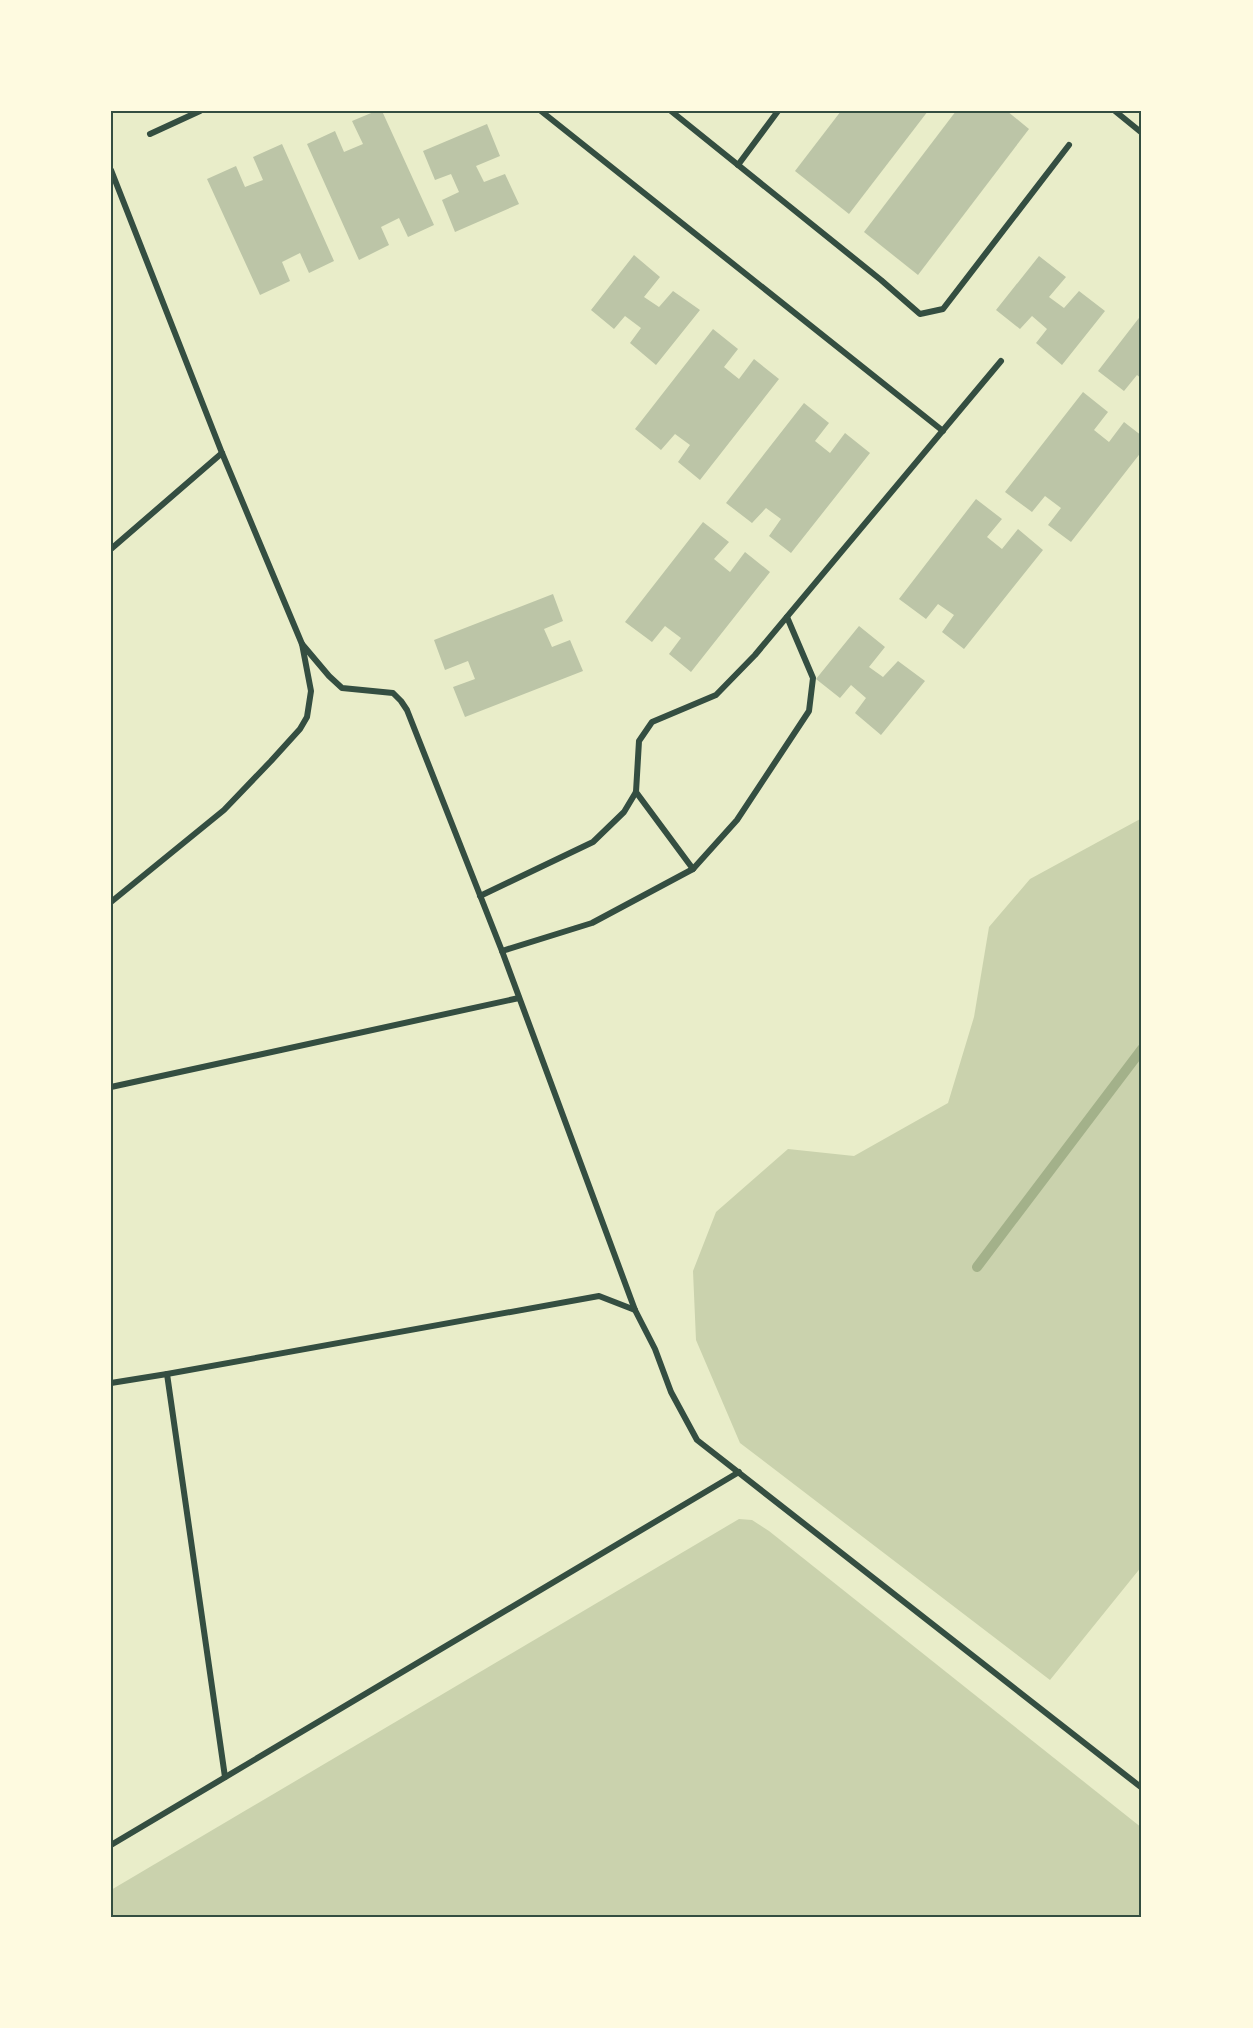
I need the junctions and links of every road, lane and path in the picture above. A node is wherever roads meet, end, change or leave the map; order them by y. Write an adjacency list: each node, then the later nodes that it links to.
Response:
1 (180, 111): 7 (street)
2 (200, 111): 7 (street)
3 (541, 111): 14 (street)
4 (671, 111): 11 (street)
5 (778, 111): 11 (street)
6 (1115, 111): 8 (street)
7 (183, 119): 9 (street)
8 (1142, 133)
9 (150, 134)
10 (1069, 145): 11 (street)
11 (738, 165)
12 (111, 172): 15 (street)
13 (1001, 361): 14 (street)
14 (943, 431): 17 (street)
15 (222, 453): 16 (street); 18 (street)
16 (111, 549)
17 (787, 616): 19 (street); 20 (street)
18 (302, 644): 21 (street); 22 (street)
19 (636, 792): 20 (street); 21 (street)
20 (693, 869): 23 (street)
21 (480, 896): 23 (street)
22 (111, 902)
23 (502, 951): 24 (street)
24 (519, 999): 25 (street); 26 (street)
25 (111, 1087)
26 (635, 1310): 27 (street); 29 (street)
27 (167, 1374): 28 (street); 30 (street)
28 (111, 1383)
29 (739, 1472): 30 (street); 31 (street)
30 (225, 1777): 32 (street)
31 (1142, 1788)
32 (111, 1845)

